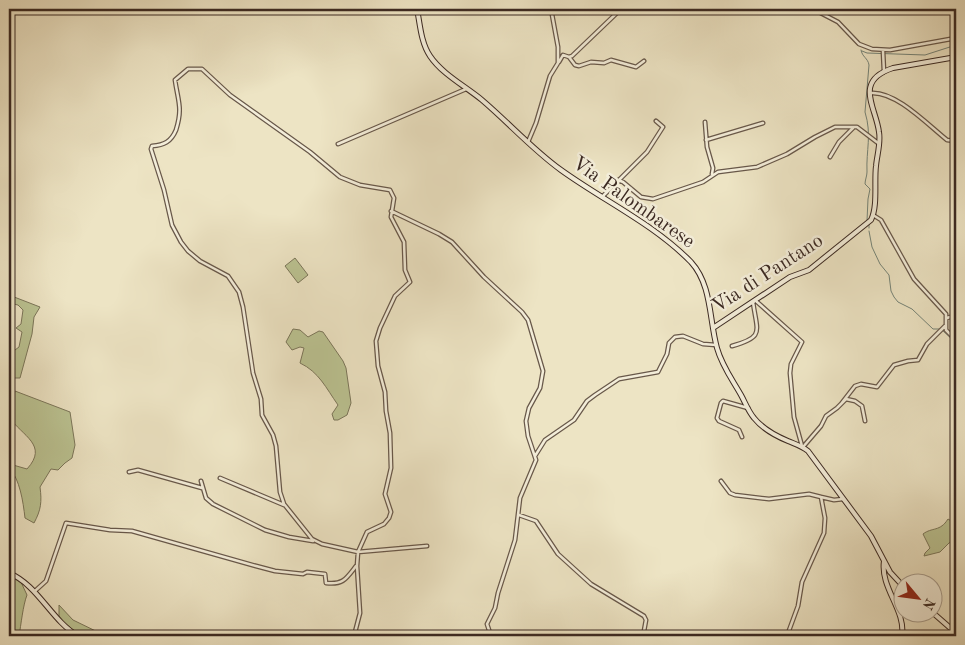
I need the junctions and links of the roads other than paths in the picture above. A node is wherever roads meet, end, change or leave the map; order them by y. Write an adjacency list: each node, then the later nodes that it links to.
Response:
1 (417, 9): 14 (main road, Via Palombarese)
2 (551, 9): 12 (street)
3 (621, 9): 10 (street)
4 (813, 9): 8 (street)
5 (900, 9): 6 (highway)
6 (956, 11)
7 (956, 38): 8 (street)
8 (883, 51): 13 (street)
9 (956, 57): 13 (main road)
10 (570, 58): 11 (street); 12 (street)
11 (644, 61)
12 (558, 63): 22 (street)
13 (884, 72): 15 (main road)
14 (468, 88): 22 (main road, Via Palombarese); 23 (street)
15 (869, 93): 21 (street); 24 (main road)
16 (656, 121): 27 (street)
17 (705, 122): 20 (street)
18 (763, 123): 20 (street)
19 (854, 126): 24 (street); 25 (street); 26 (street)
20 (706, 140): 26 (street)
21 (956, 140)
22 (528, 142): 28 (main road, Via Palombarese)
23 (338, 144)
24 (879, 144): 30 (main road)
25 (830, 157)
26 (712, 174): 27 (street)
27 (618, 180): 28 (street)
28 (602, 197): 35 (main road, Via Palombarese)
29 (391, 212): 44 (street); 52 (street); 56 (street)
30 (873, 215): 31 (main road, Via di Pantano); 33 (street)
31 (754, 302): 35 (main road, Via di Pantano); 38 (street); 43 (street)
32 (956, 315): 33 (street)
33 (947, 318): 34 (street)
34 (945, 326): 36 (street); 39 (street)
35 (713, 328): 37 (main road, Via Palombarese)
36 (956, 340)
37 (716, 344): 40 (main road, Via Palombarese); 44 (street)
38 (732, 346)
39 (841, 404): 41 (street); 43 (street)
40 (748, 408): 42 (street); 43 (main road, Via Palombarese)
41 (865, 421)
42 (742, 437)
43 (802, 447): 51 (main road, Via Palombarese)
44 (535, 456): 53 (street)
45 (129, 472): 49 (street)
46 (220, 478): 52 (street)
47 (201, 481): 49 (street)
48 (721, 481): 50 (street)
49 (203, 489): 54 (street)
50 (821, 497): 51 (street); 68 (street)
51 (843, 498): 57 (main road, Via Palombarese)
52 (285, 506): 54 (street)
53 (519, 515): 66 (street); 67 (street)
54 (314, 541): 56 (street)
55 (427, 546): 56 (street)
56 (358, 552): 58 (street)
57 (884, 561): 60 (main road, Via Palombarese); 69 (main road)
58 (356, 564): 61 (street); 65 (street)
59 (9, 573): 61 (main road)
60 (892, 574)
61 (34, 592): 64 (main road)
62 (942, 621): 63 (main road)
63 (956, 633)
64 (78, 636)
65 (354, 636)
66 (491, 636)
67 (651, 636)
68 (787, 636)
69 (902, 636)

